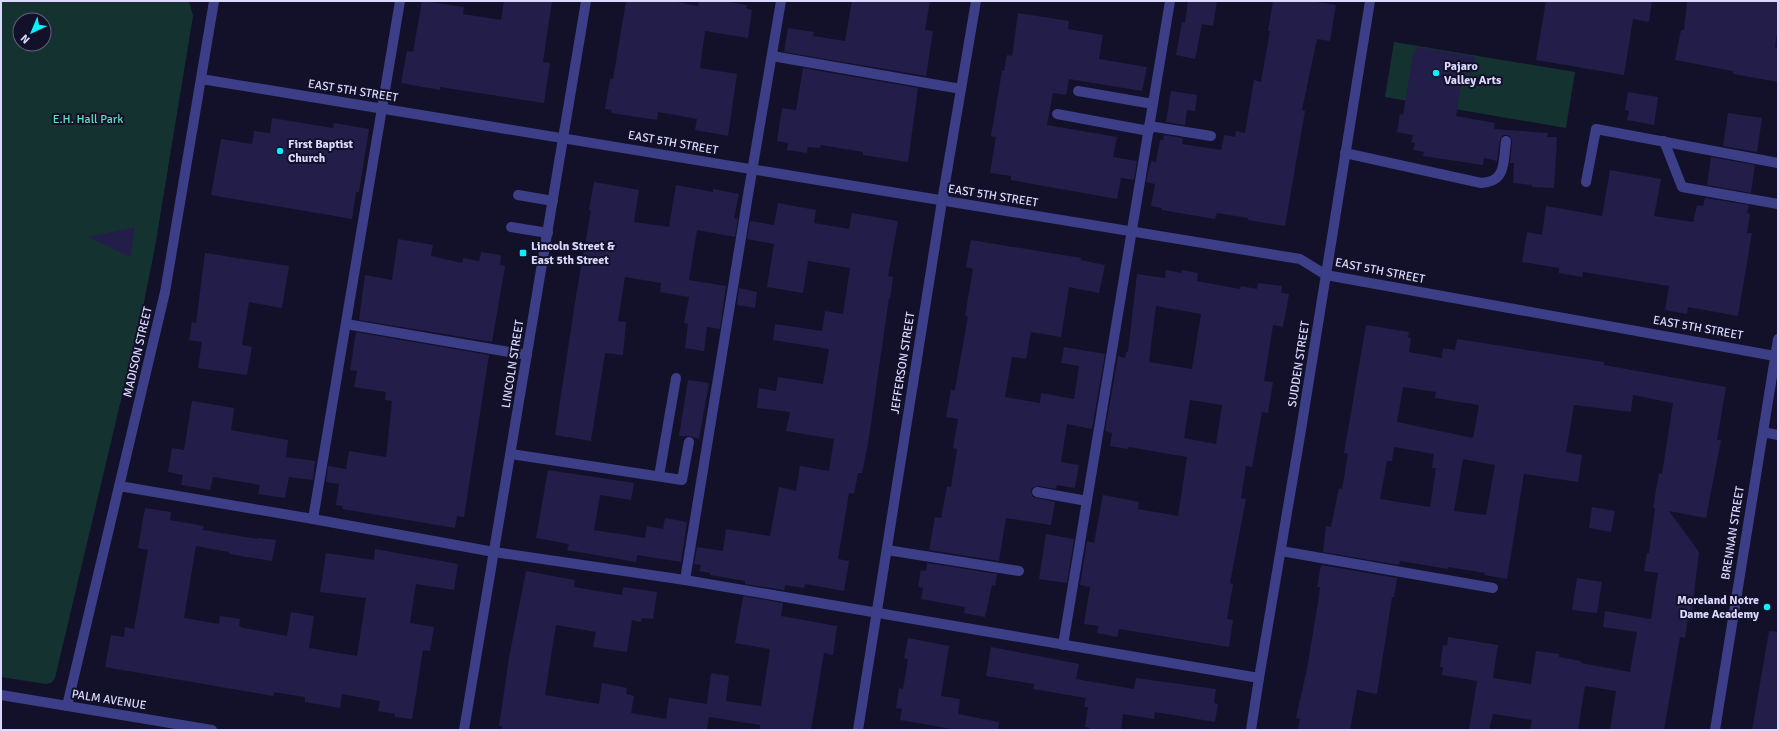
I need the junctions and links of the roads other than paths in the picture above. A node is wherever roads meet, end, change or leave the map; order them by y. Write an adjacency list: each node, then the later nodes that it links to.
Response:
1 (214, 1): 9 (street, MADISON STREET)
2 (400, 1): 13 (street)
3 (586, 1): 17 (street, LINCOLN STREET)
4 (781, 1): 8 (street)
5 (976, 1): 10 (street, JEFFERSON STREET)
6 (1170, 1): 12 (street)
7 (1370, 1): 20 (street, SUDDEN STREET)
8 (772, 56): 10 (street); 22 (street)
9 (200, 80): 13 (street, EAST 5TH STREET); 42 (street, MADISON STREET)
10 (961, 89): 26 (street, JEFFERSON STREET)
11 (1078, 91): 12 (street)
12 (1153, 104): 15 (street)
13 (384, 108): 17 (street, EAST 5TH STREET); 32 (street)
14 (1056, 114): 15 (street)
15 (1149, 128): 16 (street); 29 (street)
16 (1211, 136)
17 (564, 138): 22 (street, EAST 5TH STREET); 25 (street, LINCOLN STREET)
18 (1506, 141): 20 (street)
19 (1664, 141): 21 (street); 23 (street); 27 (street)
20 (1345, 153): 31 (street, SUDDEN STREET)
21 (1778, 163)
22 (752, 170): 26 (street, EAST 5TH STREET); 50 (street)
23 (1586, 182)
24 (518, 195): 25 (street)
25 (553, 201): 30 (street, LINCOLN STREET)
26 (942, 201): 29 (street, EAST 5TH STREET); 46 (street, JEFFERSON STREET)
27 (1778, 204)
28 (511, 228): 30 (street)
29 (1132, 231): 31 (street, EAST 5TH STREET); 44 (street)
30 (548, 233): 34 (street, LINCOLN STREET)
31 (1326, 275): 35 (street, EAST 5TH STREET); 47 (street, SUDDEN STREET)
32 (346, 324): 34 (street); 45 (street)
33 (1778, 339): 35 (street, BRENNAN STREET)
34 (527, 355): 40 (street, LINCOLN STREET)
35 (1775, 356): 37 (street, BRENNAN STREET)
36 (676, 378): 41 (street)
37 (1763, 432): 38 (street); 61 (street, BRENNAN STREET)
38 (1778, 435)
39 (689, 442): 41 (street)
40 (511, 454): 41 (street); 48 (street, LINCOLN STREET)
41 (659, 476)
42 (119, 486): 45 (street); 56 (street, MADISON STREET)
43 (1037, 492): 44 (street)
44 (1087, 501): 53 (street)
45 (313, 519): 48 (street)
46 (887, 550): 49 (street); 52 (street, JEFFERSON STREET)
47 (1281, 550): 51 (street); 54 (street, SUDDEN STREET)
48 (494, 552): 50 (street); 58 (street, LINCOLN STREET)
49 (1019, 571)
50 (686, 580): 52 (street)
51 (1493, 588)
52 (877, 613): 53 (street); 59 (street, JEFFERSON STREET)
53 (1063, 645): 54 (street)
54 (1258, 678): 60 (street, SUDDEN STREET)
55 (1, 695): 56 (street, PALM AVENUE)
56 (67, 706): 57 (street, PALM AVENUE)
57 (212, 730)
58 (464, 730)
59 (858, 730)
60 (1251, 730)
61 (1715, 730)

